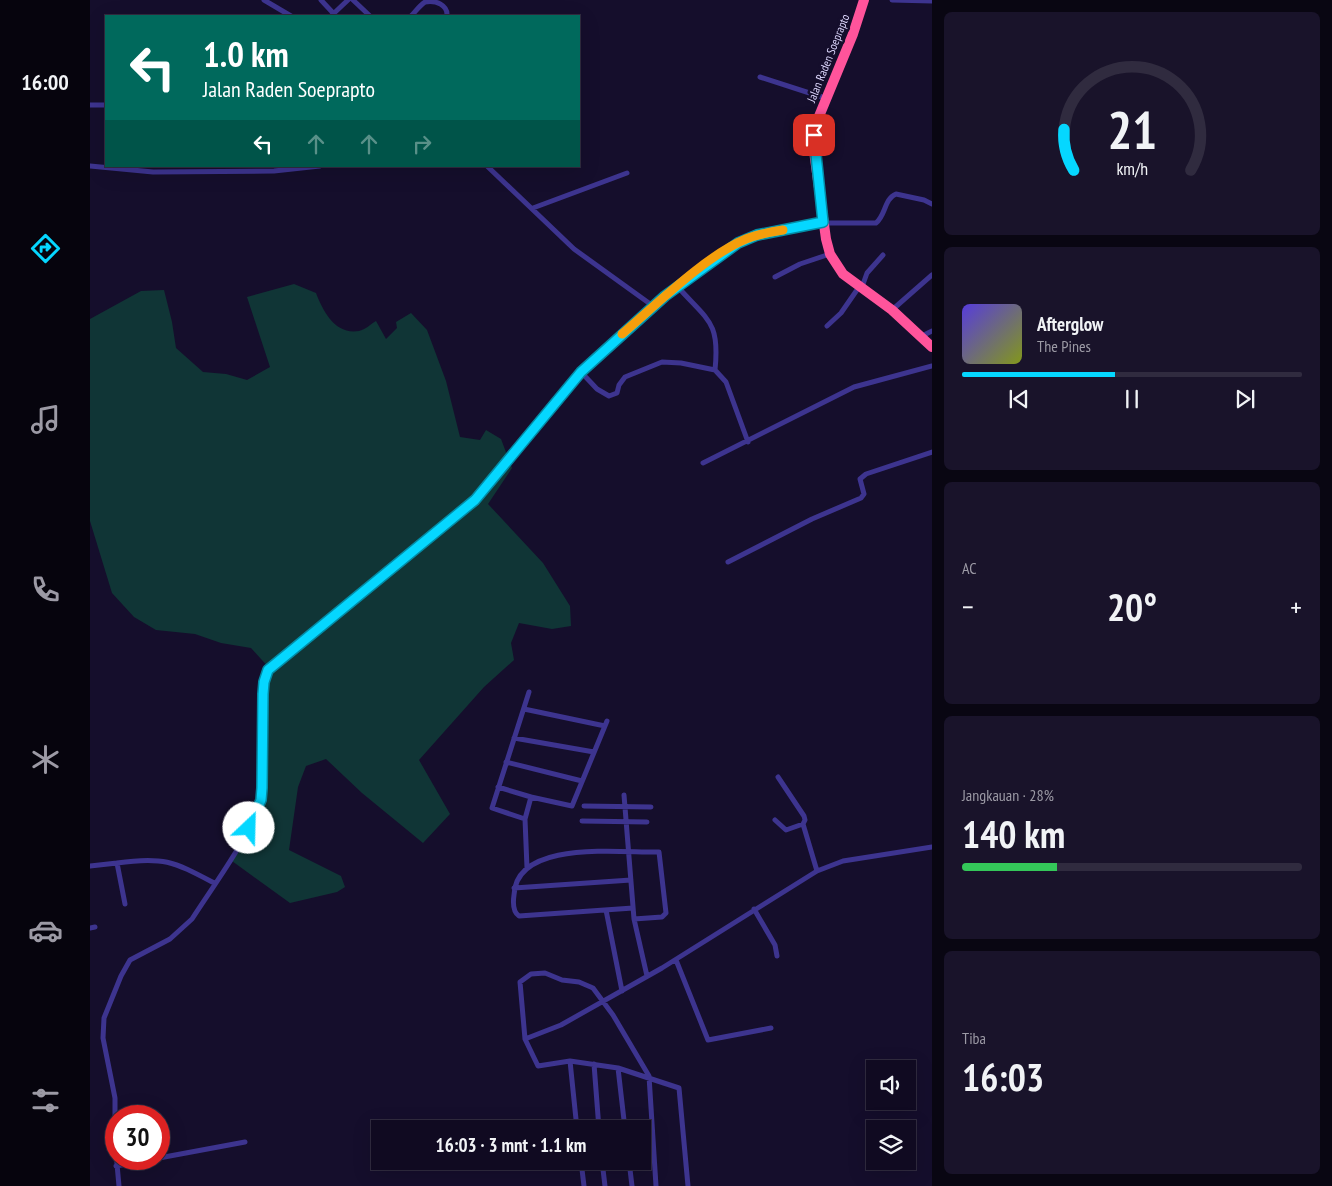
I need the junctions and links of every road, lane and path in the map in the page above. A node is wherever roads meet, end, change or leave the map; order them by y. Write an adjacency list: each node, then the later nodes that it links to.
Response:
1 (264, 0): 8 (street)
2 (321, 0): 9 (street)
3 (348, 0): 9 (street)
4 (353, 0): 10 (street)
5 (864, 0): 14 (highway, Jalan Raden Soeprapto)
6 (892, 0): 7 (street)
7 (932, 1)
8 (289, 15)
9 (332, 15)
10 (369, 15)
11 (412, 15): 12 (street)
12 (447, 15)
13 (760, 77): 14 (street)
14 (825, 98): 29 (highway, Jalan Raden Soeprapto)
15 (90, 105): 16 (street)
16 (105, 105)
17 (90, 166): 18 (street)
18 (105, 167)
19 (111, 167): 22 (street)
20 (313, 167): 25 (street)
21 (488, 167): 28 (street)
22 (140, 169): 23 (street)
23 (171, 169): 24 (street)
24 (202, 169): 25 (street)
25 (233, 169)
26 (626, 173): 28 (street)
27 (932, 204): 29 (street)
28 (533, 208): 36 (street)
29 (823, 222): 30 (highway, Jalan Raden Soeprapto); 34 (street)
30 (830, 254): 33 (street); 35 (highway, Jalan Raden Soeprapto)
31 (883, 254): 35 (street)
32 (932, 275): 37 (street)
33 (775, 276)
34 (677, 286): 36 (street); 42 (street)
35 (860, 288): 37 (highway, Jalan Raden Soeprapto); 38 (street)
36 (653, 306): 43 (street)
37 (892, 310): 39 (highway, Jalan Raden Soeprapto)
38 (827, 326)
39 (927, 334): 40 (highway, Jalan Raden Soeprapto)
40 (932, 347)
41 (932, 366): 44 (street)
42 (716, 370): 43 (street); 44 (street)
43 (581, 372): 74 (street)
44 (748, 442): 46 (street)
45 (932, 452): 47 (street)
46 (703, 463)
47 (728, 562)
48 (529, 692): 49 (street)
49 (524, 709): 50 (street); 51 (street)
50 (514, 738): 51 (street); 52 (street)
51 (594, 752): 54 (street)
52 (506, 762): 54 (street); 55 (street)
53 (778, 777): 66 (street)
54 (582, 781): 57 (street)
55 (498, 787): 57 (street); 61 (street)
56 (624, 795): 59 (street)
57 (531, 797): 61 (street)
58 (584, 806): 59 (street)
59 (625, 807): 60 (street); 64 (street)
60 (651, 807)
61 (525, 819): 71 (street)
62 (775, 820): 66 (street)
63 (582, 821): 64 (street)
64 (627, 822): 65 (street); 68 (street)
65 (647, 822)
66 (803, 824): 72 (street)
67 (932, 847): 72 (street)
68 (629, 852): 71 (street); 73 (street); 80 (street)
69 (117, 863): 70 (street); 74 (street); 76 (street)
70 (90, 866)
71 (527, 868): 75 (street)
72 (818, 872): 78 (street)
73 (631, 880): 75 (street); 77 (street)
74 (214, 883): 92 (street)
75 (514, 888): 79 (street)
76 (125, 904)
77 (633, 908): 79 (street); 80 (street)
78 (754, 909): 81 (street); 82 (street)
79 (606, 910): 84 (street)
80 (634, 919): 83 (street)
81 (777, 956)
82 (676, 960): 83 (street); 86 (street)
83 (647, 976): 84 (street)
84 (622, 991): 85 (street)
85 (603, 1001): 87 (street); 87 (street); 91 (street)
86 (771, 1028)
87 (525, 1039): 88 (street)
88 (570, 1061): 89 (street); 93 (street)
89 (594, 1064): 90 (street); 94 (street)
90 (618, 1068): 91 (street); 95 (street)
91 (649, 1076): 106 (street); 107 (street)
92 (115, 1105)
93 (576, 1120)
94 (599, 1120)
95 (624, 1120)
96 (245, 1142): 97 (street)
97 (170, 1156)
98 (117, 1170): 102 (street)
99 (582, 1170): 103 (street)
100 (603, 1170): 104 (street)
101 (630, 1170): 105 (street)
102 (119, 1186)
103 (584, 1186)
104 (604, 1186)
105 (632, 1186)
106 (656, 1186)
107 (688, 1186)

